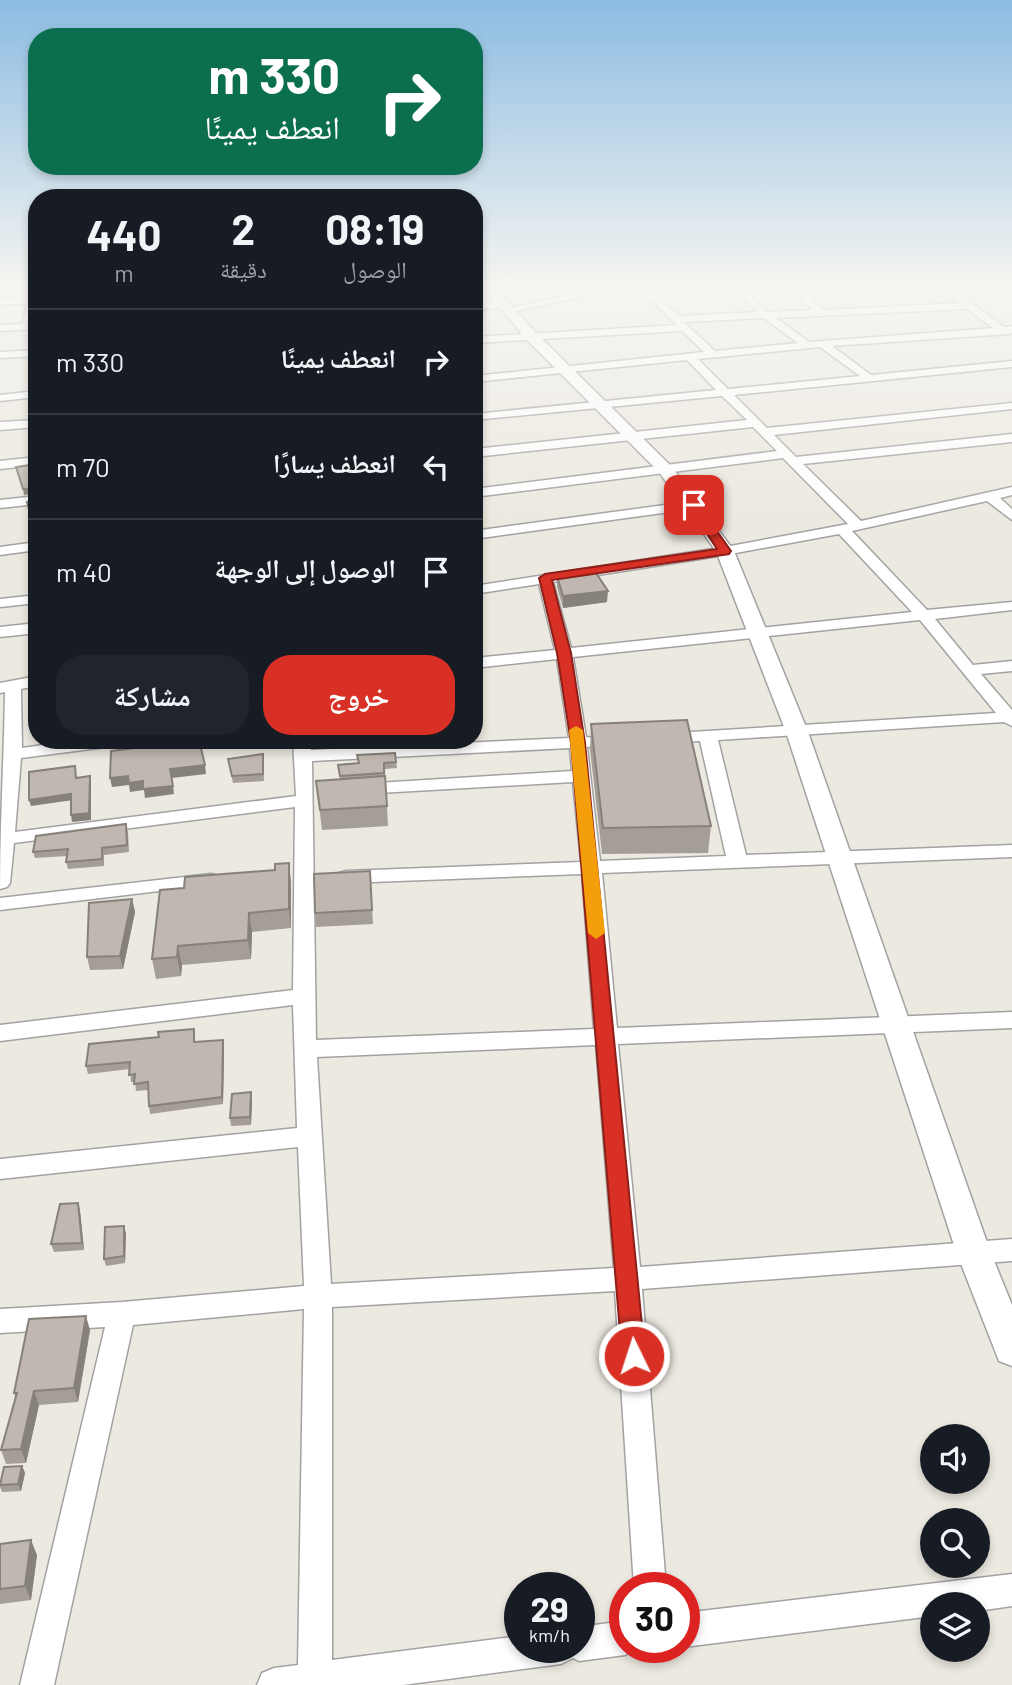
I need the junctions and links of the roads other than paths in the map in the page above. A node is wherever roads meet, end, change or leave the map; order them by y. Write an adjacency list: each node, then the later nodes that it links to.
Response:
1 (560, 364): 6 (street)
2 (627, 364): 6 (street)
3 (697, 364): 9 (street)
4 (850, 364): 7 (street)
5 (1012, 364): 7 (street)
6 (567, 370): 8 (street); 12 (street)
7 (867, 376): 9 (street)
8 (483, 378)
9 (727, 391): 12 (street); 17 (street)
10 (28, 395): 11 (street)
11 (0, 398)
12 (602, 404): 14 (street); 18 (street)
13 (1012, 406): 17 (street)
14 (483, 416)
15 (28, 423): 16 (street)
16 (0, 426)
17 (761, 427): 18 (street); 21 (street)
18 (632, 437): 20 (street); 24 (street)
19 (1012, 438): 21 (street)
20 (483, 452)
21 (789, 457): 24 (street); 32 (street)
22 (28, 462): 23 (street)
23 (0, 465)
24 (665, 469): 26 (street); 30 (street)
25 (1012, 491): 27 (street)
26 (483, 492)
27 (990, 496): 31 (street); 32 (street)
28 (28, 501): 29 (street)
29 (0, 504)
30 (694, 505): 34 (street); 37 (street)
31 (1012, 516)
32 (858, 526): 33 (street)
33 (841, 528): 37 (street); 43 (street)
34 (483, 534)
35 (28, 548): 36 (street)
36 (0, 551)
37 (725, 551): 38 (street); 46 (street)
38 (545, 578): 39 (street); 47 (street)
39 (483, 588)
40 (28, 600): 41 (street)
41 (0, 603)
42 (1012, 606): 43 (street)
43 (925, 617): 46 (street); 50 (street)
44 (28, 629): 45 (street)
45 (0, 632)
46 (760, 634): 47 (street); 54 (street)
47 (564, 653): 48 (street); 58 (street)
48 (483, 662)
49 (1012, 666): 50 (street)
50 (969, 670): 53 (street)
51 (28, 683): 52 (street)
52 (7, 687): 62 (street)
53 (1011, 719): 54 (street)
54 (797, 732): 55 (street); 69 (street)
55 (708, 736): 56 (street); 70 (street)
56 (643, 740)
57 (604, 741): 58 (street)
58 (578, 743): 59 (street); 63 (street)
59 (483, 745)
60 (52, 749): 62 (street)
61 (303, 749): 65 (street)
62 (13, 754): 66 (street)
63 (580, 776): 64 (street); 71 (street)
64 (346, 790)
65 (309, 795): 67 (street); 72 (street)
66 (4, 798): 67 (street)
67 (4, 839): 74 (street)
68 (1012, 851): 69 (street)
69 (839, 857): 70 (street); 78 (street)
70 (737, 860): 71 (street)
71 (591, 866): 72 (street); 80 (street)
72 (309, 875): 76 (street)
73 (234, 877): 75 (street)
74 (0, 883)
75 (0, 904)
76 (306, 996): 79 (street); 81 (street)
77 (1012, 1020): 78 (street)
78 (895, 1026): 80 (street); 85 (street)
79 (0, 1033)
80 (605, 1037): 81 (street); 86 (street)
81 (305, 1049): 82 (street)
82 (310, 1136): 83 (street); 87 (street)
83 (0, 1169)
84 (1012, 1250): 85 (street)
85 (973, 1251): 86 (street); 90 (street)
86 (628, 1279): 87 (street); 91 (street)
87 (318, 1296): 88 (street); 95 (street)
88 (122, 1314): 89 (street); 96 (street)
89 (0, 1321)
90 (1012, 1350)
91 (649, 1572)
92 (1012, 1590): 93 (street)
93 (700, 1628)
94 (504, 1655): 95 (street)
95 (315, 1680): 97 (street)
96 (37, 1685)
97 (274, 1685)

